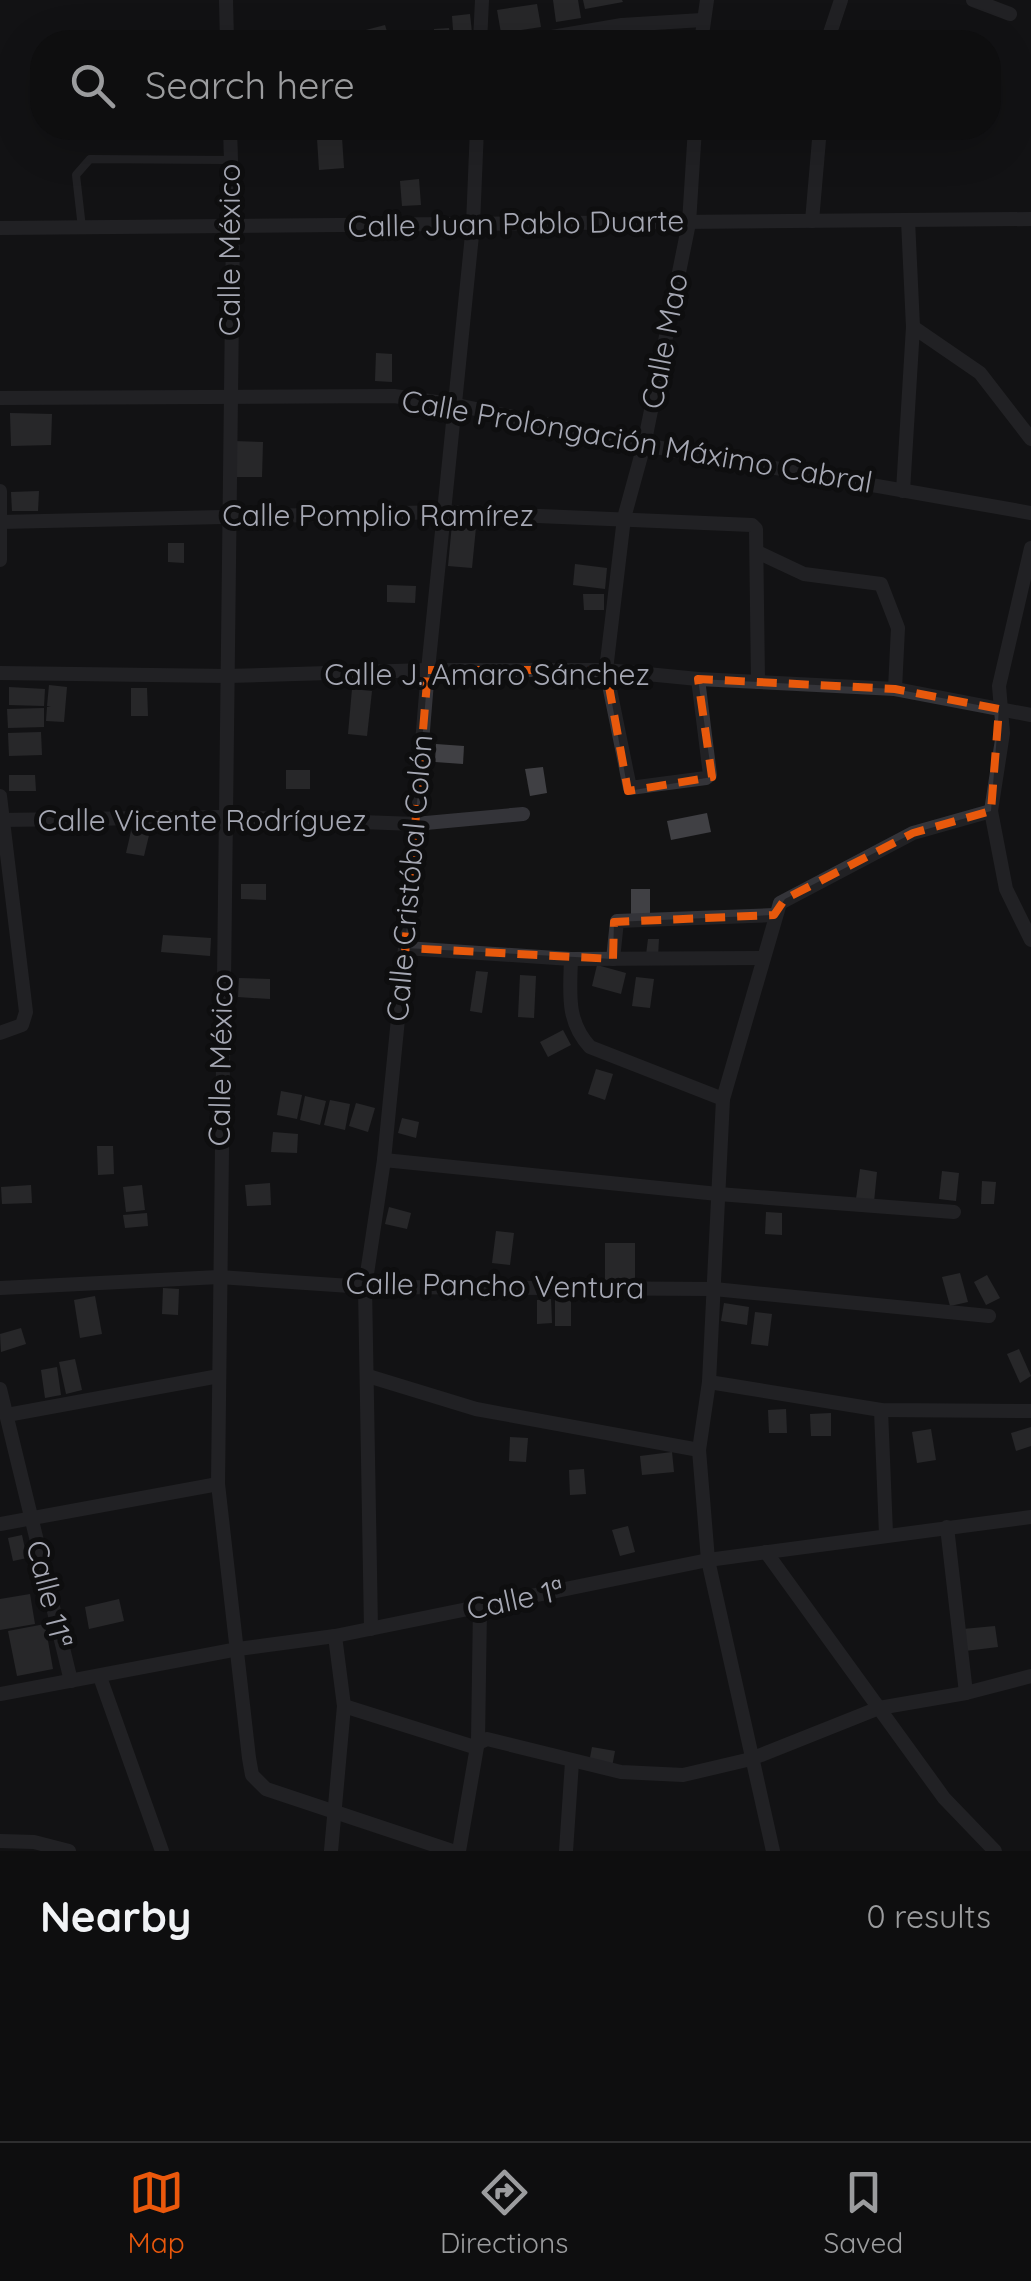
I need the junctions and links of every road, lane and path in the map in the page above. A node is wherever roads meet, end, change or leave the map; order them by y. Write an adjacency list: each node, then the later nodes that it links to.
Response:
1 (226, 0): 8 (street)
2 (482, 0): 9 (street)
3 (707, 0): 7 (street)
4 (842, 0): 12 (street)
5 (980, 1): 6 (street)
6 (1010, 14)
7 (702, 20): 10 (street); 11 (street)
8 (227, 30)
9 (481, 30)
10 (593, 30)
11 (702, 30)
12 (831, 30)
13 (230, 140): 17 (street, Calle México)
14 (477, 140): 22 (street, Calle Cristóbal Colón)
15 (695, 140): 21 (street, Calle Mao)
16 (819, 140): 20 (street)
17 (230, 160): 23 (street, Calle México); 24 (lane)
18 (1031, 219): 19 (street, Calle Juan Pablo Duarte)
19 (908, 220): 20 (street, Calle Juan Pablo Duarte); 26 (street)
20 (812, 222): 21 (street, Calle Juan Pablo Duarte)
21 (689, 223): 22 (street, Calle Juan Pablo Duarte); 31 (street, Calle Mao)
22 (474, 225): 23 (street, Calle Juan Pablo Duarte); 29 (street, Calle Cristóbal Colón)
23 (232, 227): 24 (street, Calle Juan Pablo Duarte); 27 (street, Calle México)
24 (82, 228): 25 (street, Calle Juan Pablo Duarte)
25 (0, 229)
26 (914, 328): 30 (street); 33 (street)
27 (230, 397): 28 (street, Calle Prolongación Máximo Cabral); 29 (street, Calle Prolongación Máximo Cabral); 36 (street, Calle México)
28 (0, 398)
29 (457, 404): 31 (street, Calle Prolongación Máximo Cabral); 34 (street, Calle Cristóbal Colón)
30 (1031, 439)
31 (644, 445): 33 (street, Calle Prolongación Máximo Cabral); 37 (street, Calle Mao)
32 (0, 491): 38 (street)
33 (903, 491): 35 (street, Calle Prolongación Máximo Cabral)
34 (446, 512): 36 (street, Calle Pomplio Ramírez); 37 (street, Calle Pomplio Ramírez); 42 (street, Calle Cristóbal Colón)
35 (1031, 513)
36 (228, 516): 38 (street, Calle Pomplio Ramírez); 45 (street, Calle México)
37 (624, 518): 40 (street, Calle Pomplio Ramírez); 43 (street, Calle Mao)
38 (1, 522): 41 (street)
39 (1031, 548): 49 (street)
40 (757, 552): 47 (street); 48 (street)
41 (0, 560)
42 (428, 670): 43 (street, Calle J. Amaro Sánchez); 45 (street, Calle J. Amaro Sánchez); 56 (street, Calle Cristóbal Colón)
43 (606, 670): 46 (street, Calle J. Amaro Sánchez); 46 (street, Calle Mao)
44 (0, 673): 45 (street, Calle J. Amaro Sánchez)
45 (226, 676): 54 (street, Calle México)
46 (698, 680): 47 (street, Calle J. Amaro Sánchez)
47 (758, 682): 48 (street, Calle J. Amaro Sánchez)
48 (895, 690): 49 (street, Calle J. Amaro Sánchez)
49 (998, 708): 50 (street, Calle J. Amaro Sánchez); 52 (street)
50 (1031, 715)
51 (0, 796): 55 (street)
52 (991, 811): 57 (street); 58 (street)
53 (523, 814): 56 (street, Calle Vicente Rodríguez)
54 (225, 817): 55 (street, Calle Vicente Rodríguez); 56 (street, Calle Vicente Rodríguez); 68 (street, Calle México)
55 (1, 820): 63 (street)
56 (415, 824): 59 (street, Calle Cristóbal Colón)
57 (774, 915): 60 (street); 61 (street)
58 (1031, 940)
59 (405, 948): 62 (street); 65 (street, Calle Cristóbal Colón)
60 (762, 958): 61 (street); 64 (street)
61 (613, 959): 62 (street)
62 (571, 960): 64 (street)
63 (0, 1034)
64 (722, 1099): 66 (street)
65 (384, 1160): 66 (street); 69 (street, Calle Cristóbal Colón)
66 (718, 1194): 67 (street); 71 (street)
67 (954, 1212)
68 (219, 1277): 69 (street, Calle Pancho Ventura); 70 (street, Calle Pancho Ventura); 73 (street, Calle México)
69 (365, 1287): 71 (street, Calle Pancho Ventura); 74 (street, Calle Cristóbal Colón)
70 (0, 1288)
71 (714, 1289): 72 (street, Calle Pancho Ventura); 75 (street)
72 (990, 1316)
73 (218, 1376): 79 (street); 81 (street, Calle México)
74 (368, 1376): 80 (street); 90 (street, Calle Cristóbal Colón)
75 (709, 1382): 77 (street); 80 (street)
76 (0, 1389): 79 (street, Calle 11ª)
77 (881, 1410): 78 (street); 86 (street)
78 (1031, 1411)
79 (7, 1415): 83 (street, Calle 11ª)
80 (699, 1450): 88 (street)
81 (218, 1484): 83 (street); 92 (street, Calle México)
82 (1031, 1517): 85 (street, Calle 1ª)
83 (30, 1518): 84 (street); 95 (street, Calle 11ª)
84 (0, 1524)
85 (947, 1528): 86 (street, Calle 1ª); 96 (street)
86 (886, 1534): 87 (street, Calle 1ª)
87 (766, 1552): 88 (street, Calle 1ª); 99 (street)
88 (708, 1560): 89 (street, Calle 1ª); 101 (street)
89 (480, 1607): 90 (street, Calle 1ª); 100 (street)
90 (371, 1629): 91 (street, Calle 1ª)
91 (335, 1636): 92 (street, Calle 1ª); 98 (street)
92 (238, 1650): 93 (street, Calle 1ª); 103 (street, Calle México)
93 (100, 1676): 95 (street, Calle 1ª); 107 (street)
94 (1031, 1676): 96 (street)
95 (70, 1681): 97 (street, Calle 1ª)
96 (966, 1693): 99 (street)
97 (0, 1694)
98 (344, 1706): 100 (street); 103 (street)
99 (878, 1708): 101 (street); 111 (street)
100 (478, 1741): 102 (street); 109 (street)
101 (750, 1759): 102 (street); 110 (street)
102 (572, 1762): 105 (street)
103 (336, 1812): 108 (street); 109 (street, Calle México)
104 (0, 1841): 106 (street)
105 (571, 1850)
106 (69, 1851)
107 (162, 1851)
108 (332, 1851)
109 (456, 1851)
110 (773, 1851)
111 (995, 1851)

